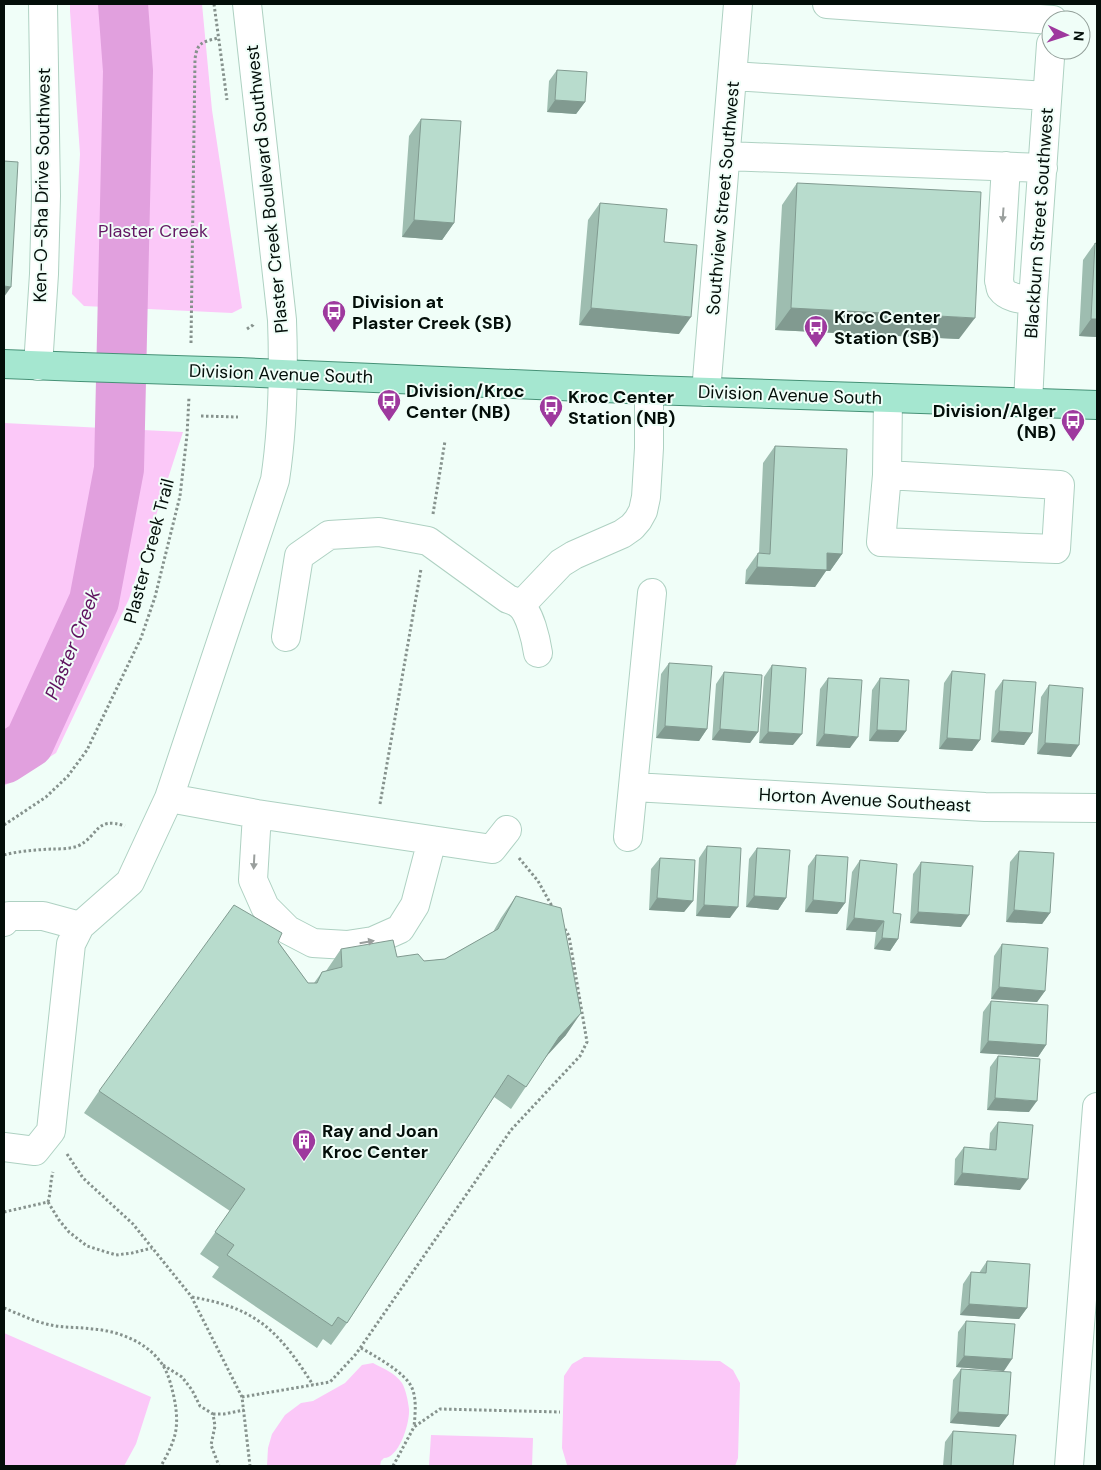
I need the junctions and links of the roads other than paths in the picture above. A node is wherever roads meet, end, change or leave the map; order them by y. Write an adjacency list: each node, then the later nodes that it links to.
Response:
1 (43, 4): 14 (street, Ken-O-Sha Drive Southwest)
2 (247, 4): 15 (street, Plaster Creek Boulevard Southwest)
3 (738, 4): 7 (street, Southview Street Southwest)
4 (827, 4): 5 (street)
5 (1041, 19)
6 (1050, 60): 8 (street, Blackburn Street Southwest)
7 (733, 76): 8 (street); 9 (street, Southview Street Southwest)
8 (1047, 96): 11 (street, Blackburn Street Southwest)
9 (726, 156): 10 (street); 17 (street, Southview Street Southwest)
10 (1006, 166): 11 (street); 12 (street, one-way to 12)
11 (1043, 168): 12 (street, Blackburn Street Southwest)
12 (1033, 300): 19 (street, Blackburn Street Southwest)
13 (4, 364): 14 (main road, Division Avenue South)
14 (38, 366): 15 (main road, Division Avenue South, bridge)
15 (283, 374): 16 (main road, Division Avenue South); 27 (street, Plaster Creek Boulevard Southwest)
16 (649, 390): 17 (main road, Division Avenue South); 23 (street)
17 (706, 392): 18 (main road, Division Avenue South)
18 (888, 398): 19 (main road, Division Avenue South); 21 (street)
19 (1028, 403): 20 (main road, Division Avenue South)
20 (1097, 405)
21 (887, 475): 21 (street)
22 (652, 593): 26 (street)
23 (521, 605): 24 (street); 25 (street)
24 (286, 637)
25 (538, 653)
26 (634, 787): 28 (street, Horton Avenue Southeast); 31 (street)
27 (169, 798): 29 (street); 34 (street, Plaster Creek Boulevard Southwest)
28 (1097, 808)
29 (257, 814): 32 (street); 32 (street, one-way to 32)
30 (504, 833): 32 (street)
31 (628, 837)
32 (432, 840)
33 (4, 922): 34 (street)
34 (80, 926): 36 (street)
35 (1097, 1107): 37 (street)
36 (4, 1146)
37 (1090, 1281): 38 (street)
38 (1069, 1466)

